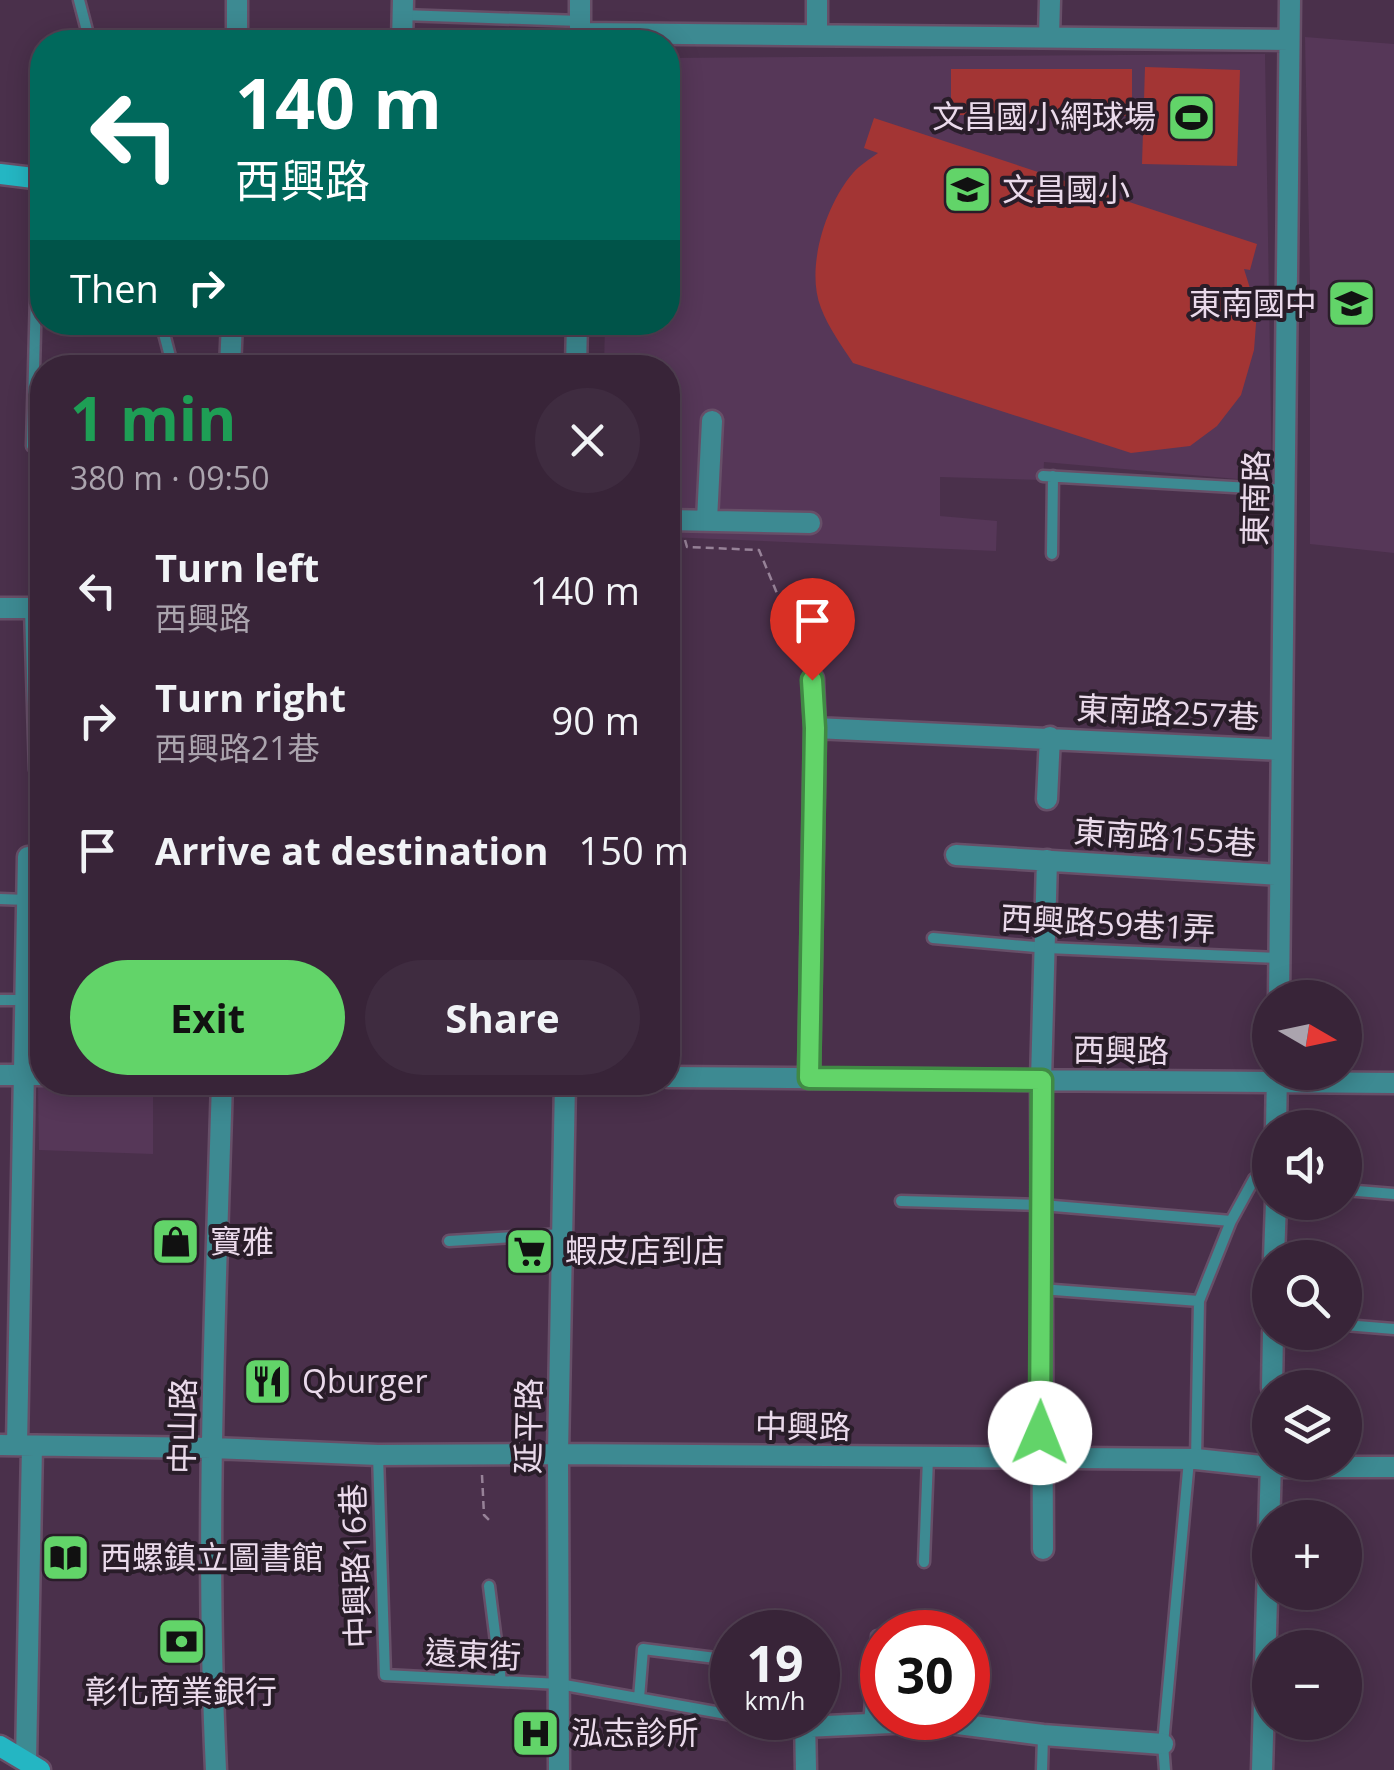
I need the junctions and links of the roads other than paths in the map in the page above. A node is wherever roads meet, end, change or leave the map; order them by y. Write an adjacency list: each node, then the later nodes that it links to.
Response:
1 (80, 0): 8 (lane)
2 (237, 0): 9 (street)
3 (817, 0): 10 (street)
4 (1050, 0): 11 (street)
5 (1290, 0): 12 (street, 東南路)
6 (402, 8): 7 (lane)
7 (580, 24): 10 (street)
8 (87, 30)
9 (237, 30)
10 (816, 34): 11 (street)
11 (1049, 37): 12 (street)
12 (1289, 40): 16 (street, 東南路)
13 (0, 174): 14 (street)
14 (30, 177)
15 (712, 421): 18 (street)
16 (1286, 490): 20 (lane); 26 (street, 東南路)
17 (680, 520): 18 (street)
18 (707, 520): 19 (street)
19 (810, 523)
20 (1052, 554)
21 (0, 608): 22 (street)
22 (30, 608)
23 (812, 680): 24 (street)
24 (815, 728): 25 (street, 東南路257巷); 44 (street)
25 (1050, 736): 26 (street, 東南路257巷); 27 (street, 東南路257巷)
26 (1282, 750): 31 (street, 東南路)
27 (1047, 799)
28 (956, 855): 30 (street, 東南路155巷)
29 (28, 857): 33 (street)
30 (1047, 860): 31 (street, 東南路155巷); 35 (street, 東南路155巷)
31 (1280, 875): 36 (street, 東南路)
32 (0, 900): 33 (lane)
33 (27, 900): 39 (street)
34 (932, 938): 35 (lane, 西興路59巷1弄)
35 (1047, 948): 36 (lane, 西興路59巷1弄); 46 (street, 東南路155巷)
36 (1280, 958): 37 (street, 東南路)
37 (1279, 980)
38 (0, 1000): 39 (lane)
39 (24, 1000): 40 (street)
40 (30, 1050)
41 (0, 1075): 42 (street)
42 (30, 1075)
43 (680, 1077): 44 (street, 西興路)
44 (809, 1078): 46 (street, 西興路)
45 (1252, 1078): 46 (street, 西興路)
46 (1042, 1080): 56 (street, 東南路155巷)
47 (1362, 1082): 48 (street, 西興路)
48 (1394, 1083)
49 (32, 1095): 64 (street)
50 (222, 1095): 65 (street, 中山路)
51 (565, 1095): 58 (street, 延平路)
52 (1252, 1183): 57 (lane)
53 (1362, 1191): 54 (lane)
54 (1394, 1194)
55 (901, 1201): 56 (lane)
56 (1042, 1205): 57 (lane); 60 (street, 東南路155巷)
57 (1232, 1221): 61 (lane)
58 (562, 1234): 59 (lane); 66 (street, 延平路)
59 (449, 1241)
60 (1041, 1288): 61 (lane); 69 (street, 東南路155巷)
61 (1199, 1301): 70 (lane)
62 (1362, 1326): 63 (lane)
63 (1394, 1328)
64 (16, 1445): 65 (street, 中興路); 89 (street)
65 (212, 1448): 67 (street, 中興路); 90 (street, 中山路)
66 (558, 1454): 67 (street, 中興路); 68 (street, 中興路); 81 (street, 延平路)
67 (378, 1456): 79 (lane, 中興路16巷)
68 (928, 1458): 69 (street, 中興路); 76 (lane)
69 (1044, 1460): 70 (street, 中興路); 75 (street, 東南路155巷)
70 (1192, 1460): 71 (street, 中興路); 87 (lane)
71 (1252, 1463)
72 (1362, 1466): 73 (street, 中興路)
73 (1394, 1467)
74 (1270, 1480): 95 (street)
75 (1043, 1550)
76 (924, 1562)
77 (490, 1586): 80 (lane)
78 (710, 1657): 82 (lane)
79 (385, 1675): 80 (lane, 遠東街)
80 (501, 1681): 81 (lane, 遠東街)
81 (559, 1684): 82 (lane, 遠東街); 91 (street, 延平路)
82 (639, 1698): 83 (lane, 遠東街)
83 (710, 1710)
84 (990, 1728): 85 (street)
85 (1042, 1735): 87 (street); 93 (lane)
86 (805, 1740): 92 (street)
87 (1164, 1744): 94 (lane)
88 (0, 1746): 89 (street)
89 (33, 1766)
90 (216, 1770)
91 (559, 1770)
92 (806, 1770)
93 (1042, 1770)
94 (1165, 1770)
95 (1262, 1770)

